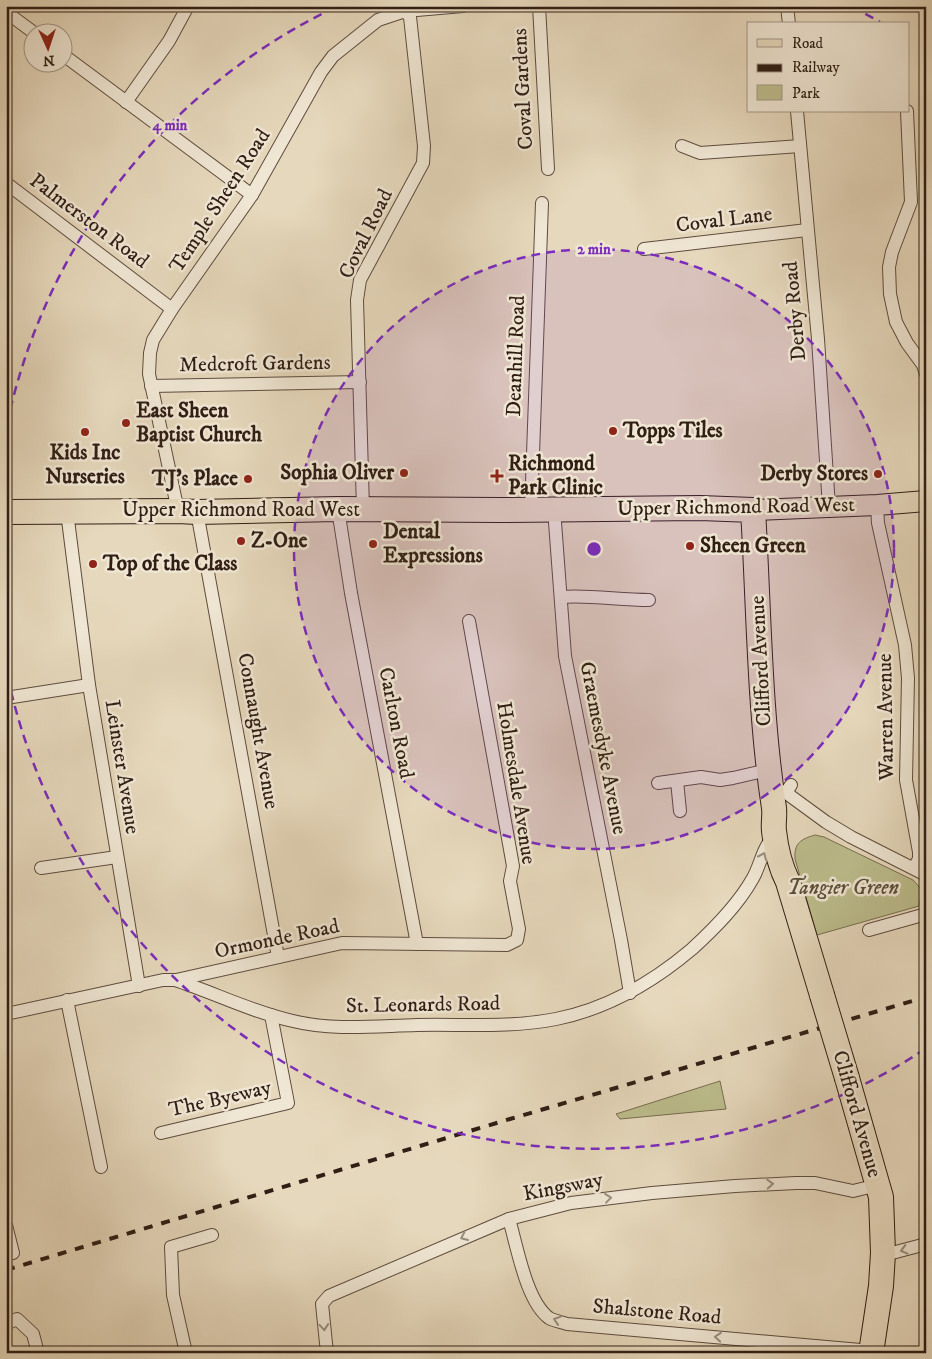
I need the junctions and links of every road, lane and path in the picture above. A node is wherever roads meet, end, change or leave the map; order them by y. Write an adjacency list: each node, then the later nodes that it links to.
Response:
1 (188, 6): 10 (street)
2 (463, 6): 5 (street, Temple Sheen Road)
3 (539, 6): 15 (street, Coval Gardens)
4 (787, 6): 7 (street)
5 (403, 9): 17 (street, Temple Sheen Road); 23 (street, Coval Road)
6 (6, 12): 8 (street)
7 (789, 22)
8 (22, 24)
9 (72, 62): 10 (street)
10 (126, 102): 17 (street)
11 (797, 112): 14 (street, Derby Road)
12 (907, 112): 22 (street)
13 (682, 146): 14 (street)
14 (800, 146): 19 (street, Derby Road)
15 (548, 169)
16 (6, 183): 21 (street, Palmerston Road)
17 (252, 195): 21 (street, Temple Sheen Road)
18 (542, 203): 31 (street, Deanhill Road)
19 (808, 230): 20 (street, Coval Lane); 27 (street, Derby Road)
20 (644, 249)
21 (172, 309): 24 (street, Temple Sheen Road)
22 (926, 374)
23 (360, 382): 24 (street, Medcroft Gardens); 29 (street, Coval Road)
24 (151, 386): 35 (street, Temple Sheen Road)
25 (926, 501): 26 (main road, Upper Richmond Road West)
26 (877, 506): 27 (main road, Upper Richmond Road West); 50 (street, Warren Avenue)
27 (829, 507): 32 (main road, Upper Richmond Road West)
28 (338, 509): 29 (highway, Upper Richmond Road West); 35 (highway, Upper Richmond Road West); 55 (street, Carlton Road)
29 (363, 509): 31 (highway, Upper Richmond Road West)
30 (554, 509): 31 (highway, Upper Richmond Road West); 32 (highway, Upper Richmond Road West); 36 (street, Graemesdyke Avenue)
31 (531, 510)
32 (753, 510): 41 (highway, Clifford Avenue)
33 (6, 512): 34 (highway, Upper Richmond Road West)
34 (67, 512): 35 (highway, Upper Richmond Road West); 39 (street, Leinster Avenue)
35 (188, 512): 57 (street, Connaught Avenue)
36 (561, 597): 37 (street); 60 (street, Graemesdyke Avenue)
37 (648, 600)
38 (469, 621): 56 (street, Holmesdale Avenue)
39 (89, 685): 40 (street, Leinster Avenue); 48 (street, Leinster Avenue)
40 (6, 698)
41 (768, 770): 42 (street); 46 (highway, Clifford Avenue)
42 (677, 780): 43 (street); 45 (street)
43 (658, 783)
44 (791, 785): 50 (street)
45 (680, 811)
46 (775, 812): 47 (highway, Clifford Avenue); 52 (highway, Clifford Avenue)
47 (775, 838): 52 (highway, Clifford Avenue); 60 (street, St. Leonards Road, one-way to 47)
48 (117, 857): 49 (street, Leinster Avenue); 59 (street, Leinster Avenue)
49 (41, 868)
50 (914, 868): 51 (street)
51 (926, 875)
52 (788, 882): 66 (highway, Clifford Avenue, bridge)
53 (926, 914): 54 (street)
54 (869, 930)
55 (417, 944): 56 (street, Ormonde Road); 57 (street, Ormonde Road)
56 (507, 945)
57 (278, 957): 58 (street, Ormonde Road)
58 (175, 980): 59 (street, St. Leonards Road); 63 (street, St. Leonards Road)
59 (139, 986): 61 (street, St. Leonards Road)
60 (630, 992): 63 (street, St. Leonards Road)
61 (67, 1000): 62 (street, St. Leonards Road); 65 (street)
62 (6, 1014)
63 (270, 1015): 64 (street, The Byeway)
64 (161, 1133)
65 (101, 1168)
66 (878, 1185): 67 (street, Kingsway, one-way to 66); 72 (highway, Clifford Avenue)
67 (509, 1218): 74 (street, Shalstone Road, one-way to 67); 77 (street, Kingsway, one-way to 77)
68 (6, 1225): 71 (street)
69 (212, 1235): 76 (street)
70 (926, 1244): 72 (street, one-way to 72)
71 (13, 1253)
72 (883, 1254): 74 (highway, Clifford Avenue)
73 (6, 1324): 75 (street)
74 (871, 1352)
75 (38, 1353)
76 (186, 1353)
77 (327, 1353)

